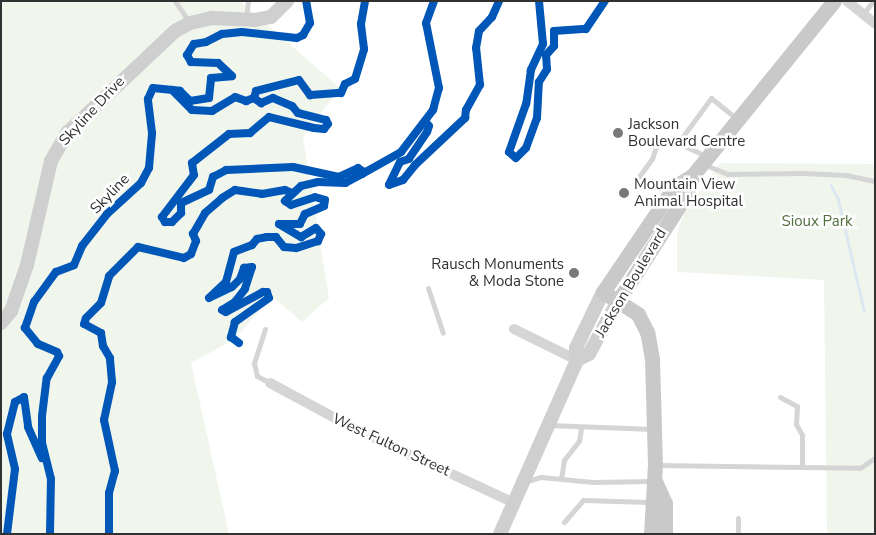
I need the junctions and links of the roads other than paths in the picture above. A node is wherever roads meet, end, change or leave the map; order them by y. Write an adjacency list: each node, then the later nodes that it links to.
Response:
1 (175, 1): 9 (lane)
2 (248, 1): 8 (lane)
3 (287, 1): 8 (street, Skyline Drive)
4 (834, 1): 11 (main road, Jackson Boulevard)
5 (847, 1): 7 (street)
6 (873, 1): 7 (lane)
7 (863, 14): 10 (street)
8 (246, 19): 9 (street, Skyline Drive)
9 (190, 23): 20 (street, Skyline Drive)
10 (875, 24)
11 (738, 119): 13 (main road, Jackson Boulevard); 13 (lane)
12 (657, 144): 15 (lane)
13 (705, 160): 14 (main road, Jackson Boulevard); 16 (lane)
14 (693, 175): 18 (main road, Jackson Boulevard); 19 (main road, Jackson Boulevard)
15 (638, 178)
16 (875, 181)
17 (428, 288): 23 (lane)
18 (603, 292): 19 (main road); 24 (street, Jackson Boulevard)
19 (618, 301): 24 (street, Jackson Boulevard); 29 (main road)
20 (1, 323)
21 (265, 329): 25 (lane)
22 (514, 329): 24 (street)
23 (443, 332)
24 (578, 360): 27 (street, Jackson Boulevard)
25 (270, 383): 37 (street, West Fulton Street)
26 (780, 397): 32 (lane)
27 (549, 425): 28 (lane); 35 (street, Jackson Boulevard)
28 (581, 428): 29 (lane); 33 (lane)
29 (654, 429): 31 (main road)
30 (875, 458): 32 (lane)
31 (655, 465): 32 (lane); 34 (main road)
32 (802, 467)
33 (562, 479): 34 (lane); 35 (lane)
34 (655, 481): 36 (main road); 42 (main road)
35 (524, 482): 37 (street, Jackson Boulevard)
36 (651, 502): 39 (lane); 41 (main road)
37 (514, 503): 40 (street, Jackson Boulevard)
38 (738, 518): 43 (lane)
39 (564, 522)
40 (500, 534)
41 (651, 534)
42 (665, 534)
43 (738, 534)

